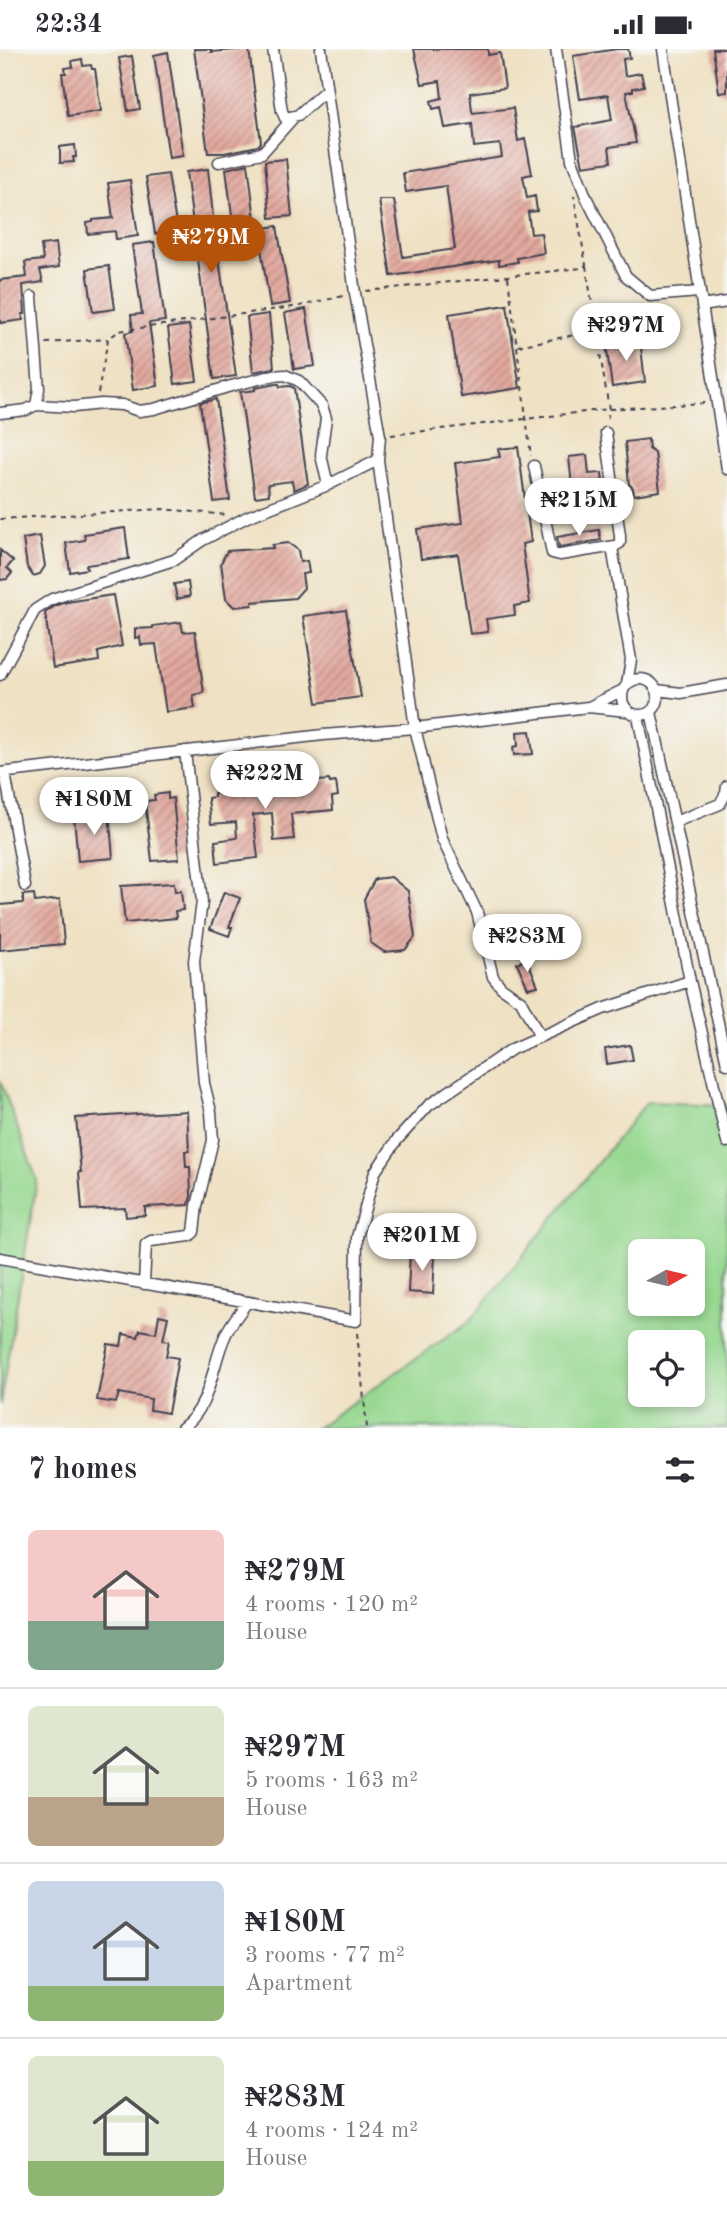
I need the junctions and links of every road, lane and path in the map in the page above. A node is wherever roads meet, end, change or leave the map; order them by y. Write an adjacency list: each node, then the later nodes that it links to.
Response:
1 (272, 49): 6 (lane)
2 (321, 49): 5 (lane)
3 (556, 49): 11 (lane)
4 (663, 49): 11 (lane)
5 (326, 90): 6 (lane); 12 (lane)
6 (293, 118): 7 (lane)
7 (219, 162)
8 (572, 189): 9 (path)
9 (586, 265): 10 (path); 16 (path)
10 (507, 276): 12 (path); 19 (path)
11 (699, 292): 15 (lane)
12 (355, 293): 17 (path); 27 (lane)
13 (33, 297): 18 (lane)
14 (727, 302): 15 (lane)
15 (702, 306): 20 (lane)
16 (596, 331): 19 (path); 23 (path)
17 (108, 338): 18 (path); 22 (path)
18 (36, 344): 21 (lane)
19 (517, 346): 25 (path)
20 (716, 402): 23 (path); 28 (lane)
21 (36, 405): 22 (lane); 24 (lane)
22 (96, 405): 32 (lane)
23 (609, 409): 25 (path); 26 (path)
24 (0, 413)
25 (526, 418): 27 (path); 30 (path)
26 (606, 433): 35 (lane)
27 (380, 436): 29 (lane)
28 (724, 438): 31 (lane)
29 (378, 460): 32 (lane); 46 (lane)
30 (534, 466): 35 (lane)
31 (727, 469)
32 (328, 485): 33 (lane)
33 (247, 517): 34 (path); 37 (lane)
34 (0, 519)
35 (612, 547): 36 (lane)
36 (631, 660): 38 (lane); 40 (lane)
37 (0, 675)
38 (643, 679): 40 (lane); 41 (lane)
39 (727, 685): 42 (lane)
40 (625, 687): 43 (lane); 45 (lane)
41 (657, 690): 42 (lane); 44 (lane)
42 (681, 692): 44 (lane)
43 (588, 708): 45 (lane); 46 (lane)
44 (654, 709): 45 (lane); 50 (lane)
45 (632, 713): 52 (lane)
46 (415, 728): 47 (lane); 53 (lane)
47 (185, 751): 48 (lane); 57 (lane)
48 (3, 773): 51 (lane)
49 (727, 786): 50 (lane)
50 (675, 822): 54 (lane)
51 (25, 886)
52 (690, 981): 53 (lane); 55 (lane)
53 (540, 1037): 59 (lane)
54 (727, 1065)
55 (727, 1142)
56 (0, 1258): 57 (lane)
57 (144, 1284): 58 (lane)
58 (247, 1302): 59 (lane); 60 (lane)
59 (356, 1321): 61 (path)
60 (182, 1428)
61 (367, 1428)

